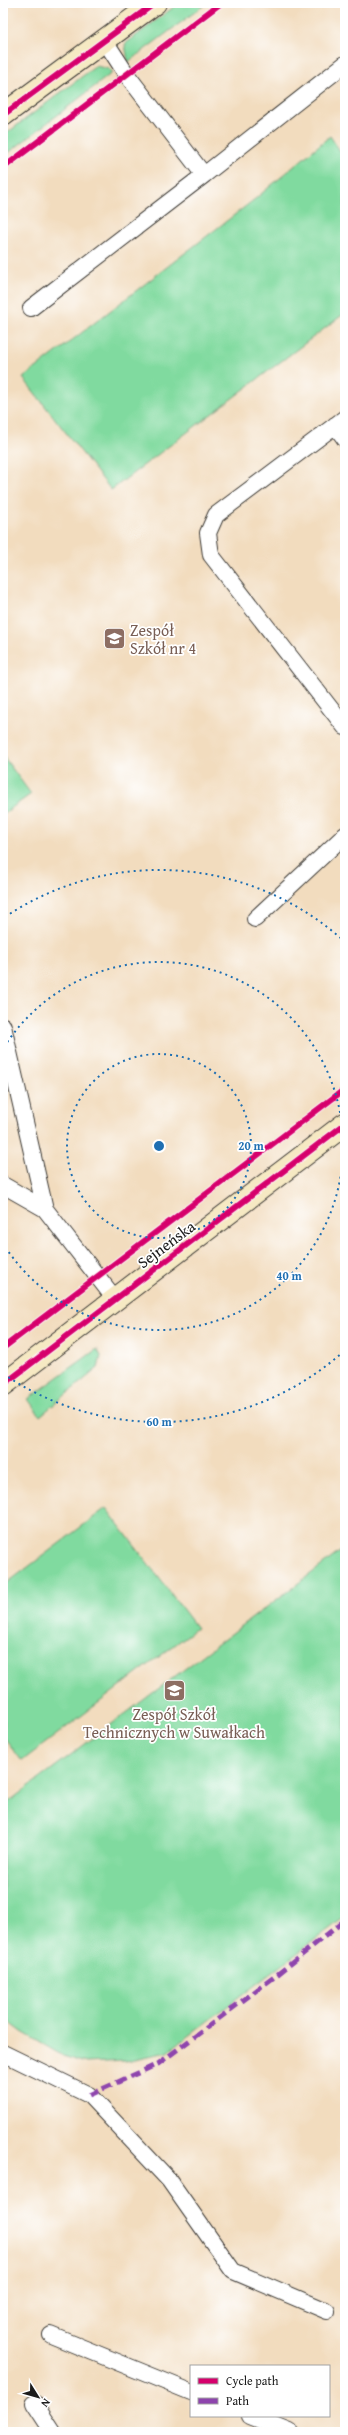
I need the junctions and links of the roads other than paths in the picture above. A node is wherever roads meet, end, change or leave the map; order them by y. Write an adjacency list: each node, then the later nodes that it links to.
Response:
1 (155, 3): 2 (street)
2 (105, 41): 4 (street); 5 (lane)
3 (345, 64): 5 (lane)
4 (3, 115)
5 (204, 176): 6 (lane)
6 (31, 308)
7 (340, 422): 8 (lane); 9 (lane)
8 (345, 439)
9 (345, 727)
10 (345, 835): 11 (lane)
11 (255, 919)
12 (3, 1026): 15 (lane)
13 (345, 1124): 16 (street, Sejneńska)
14 (3, 1185): 15 (lane)
15 (44, 1209): 16 (lane)
16 (115, 1299): 17 (street, Sejneńska)
17 (3, 1385)
18 (3, 2054): 19 (lane)
19 (328, 2311)
20 (51, 2335): 21 (lane)
21 (190, 2392)
22 (34, 2403): 24 (lane)
23 (252, 2417): 25 (lane)
24 (53, 2432)
25 (290, 2432)

